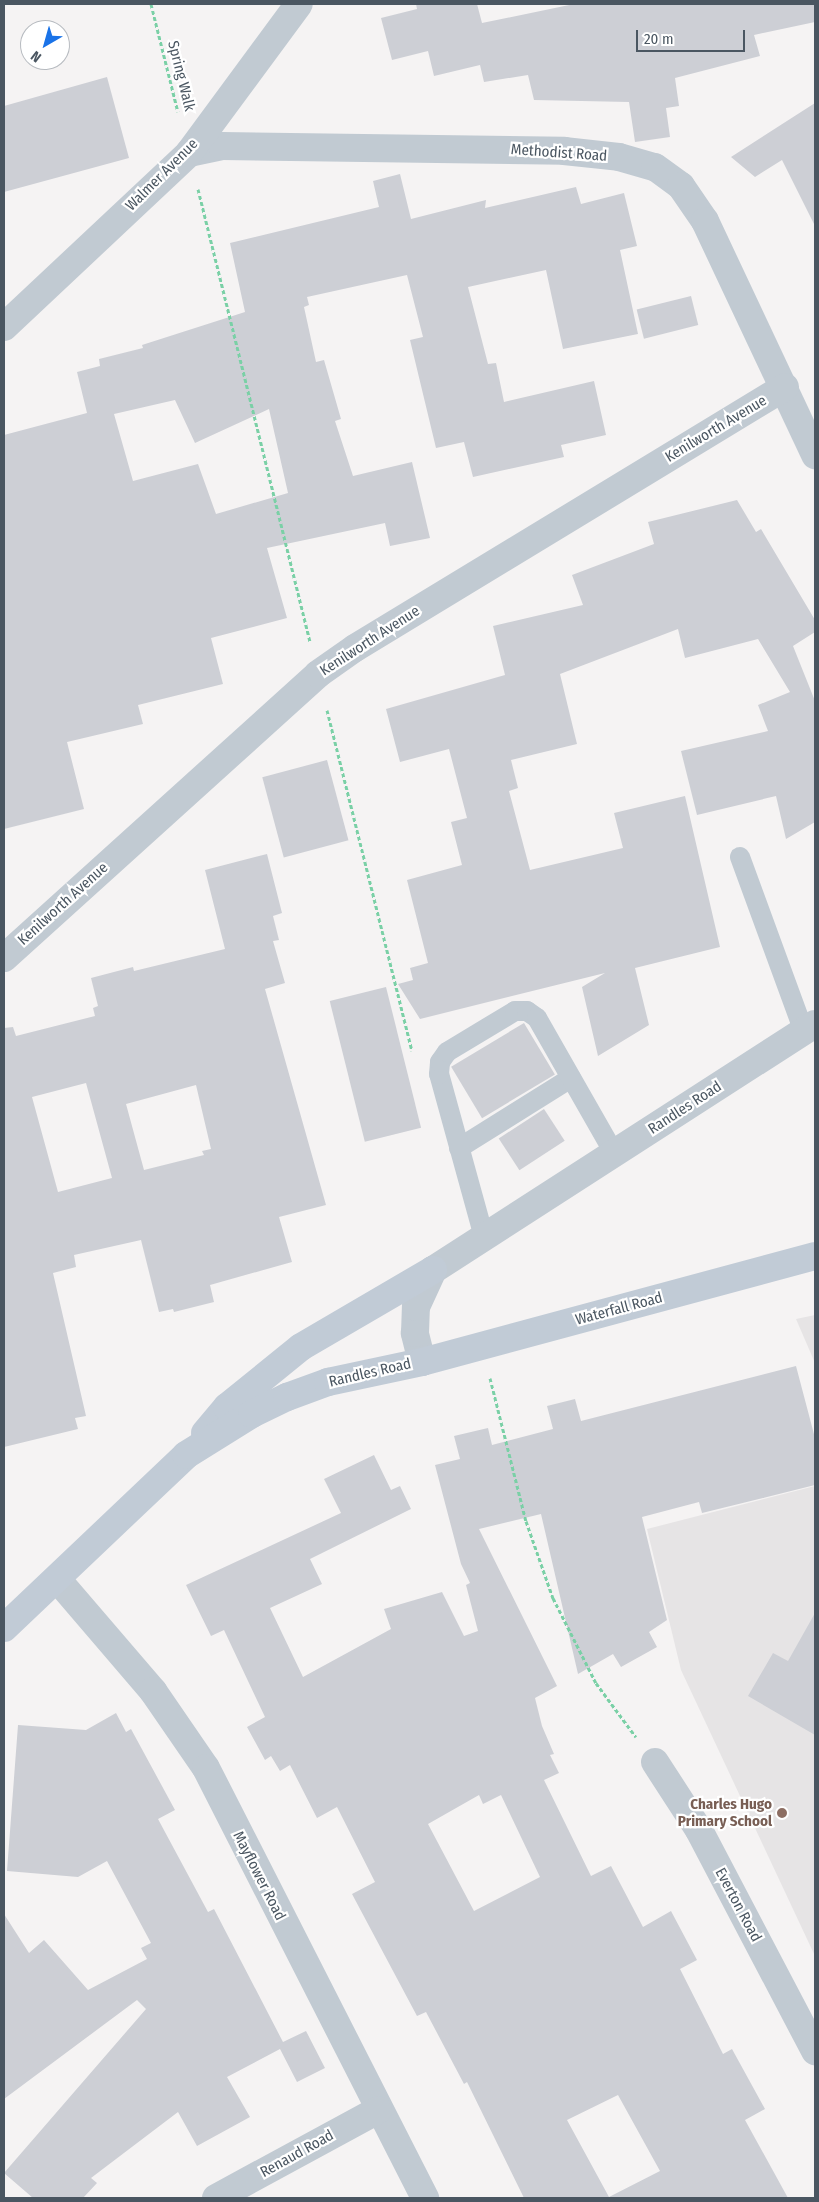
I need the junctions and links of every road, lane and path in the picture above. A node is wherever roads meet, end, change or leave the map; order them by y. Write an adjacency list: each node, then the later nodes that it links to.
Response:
1 (151, 4): 3 (path, Spring Walk)
2 (299, 4): 3 (street, Walmer Avenue)
3 (188, 153): 4 (street, Walmer Avenue); 5 (street, Methodist Road); 7 (path, Spring Walk)
4 (4, 327)
5 (785, 387): 6 (street, Methodist Road); 7 (street, Kenilworth Avenue)
6 (815, 454)
7 (318, 674): 9 (street, Kenilworth Avenue); 11 (path, Spring Walk)
8 (740, 857): 10 (lane)
9 (4, 958)
10 (810, 1028): 14 (street, Randles Road)
11 (412, 1054)
12 (571, 1078): 13 (lane); 13 (lane); 14 (lane)
13 (459, 1148): 15 (lane)
14 (614, 1154): 15 (street, Randles Road)
15 (484, 1237): 17 (street, Randles Road)
16 (815, 1256): 18 (street, Waterfall Road)
17 (433, 1270): 19 (street, Randles Road); 20 (street)
18 (482, 1346): 19 (street, Waterfall Road); 23 (path)
19 (422, 1362): 20 (street, Randles Road)
20 (186, 1455): 21 (street, Randles Road)
21 (57, 1579): 22 (street, Randles Road); 25 (street, Mayflower Road)
22 (4, 1628)
23 (655, 1762): 24 (street, Everton Road)
24 (815, 2051)
25 (378, 2110): 26 (street, Renaud Road); 27 (street, Mayflower Road)
26 (216, 2198)
27 (425, 2198)

